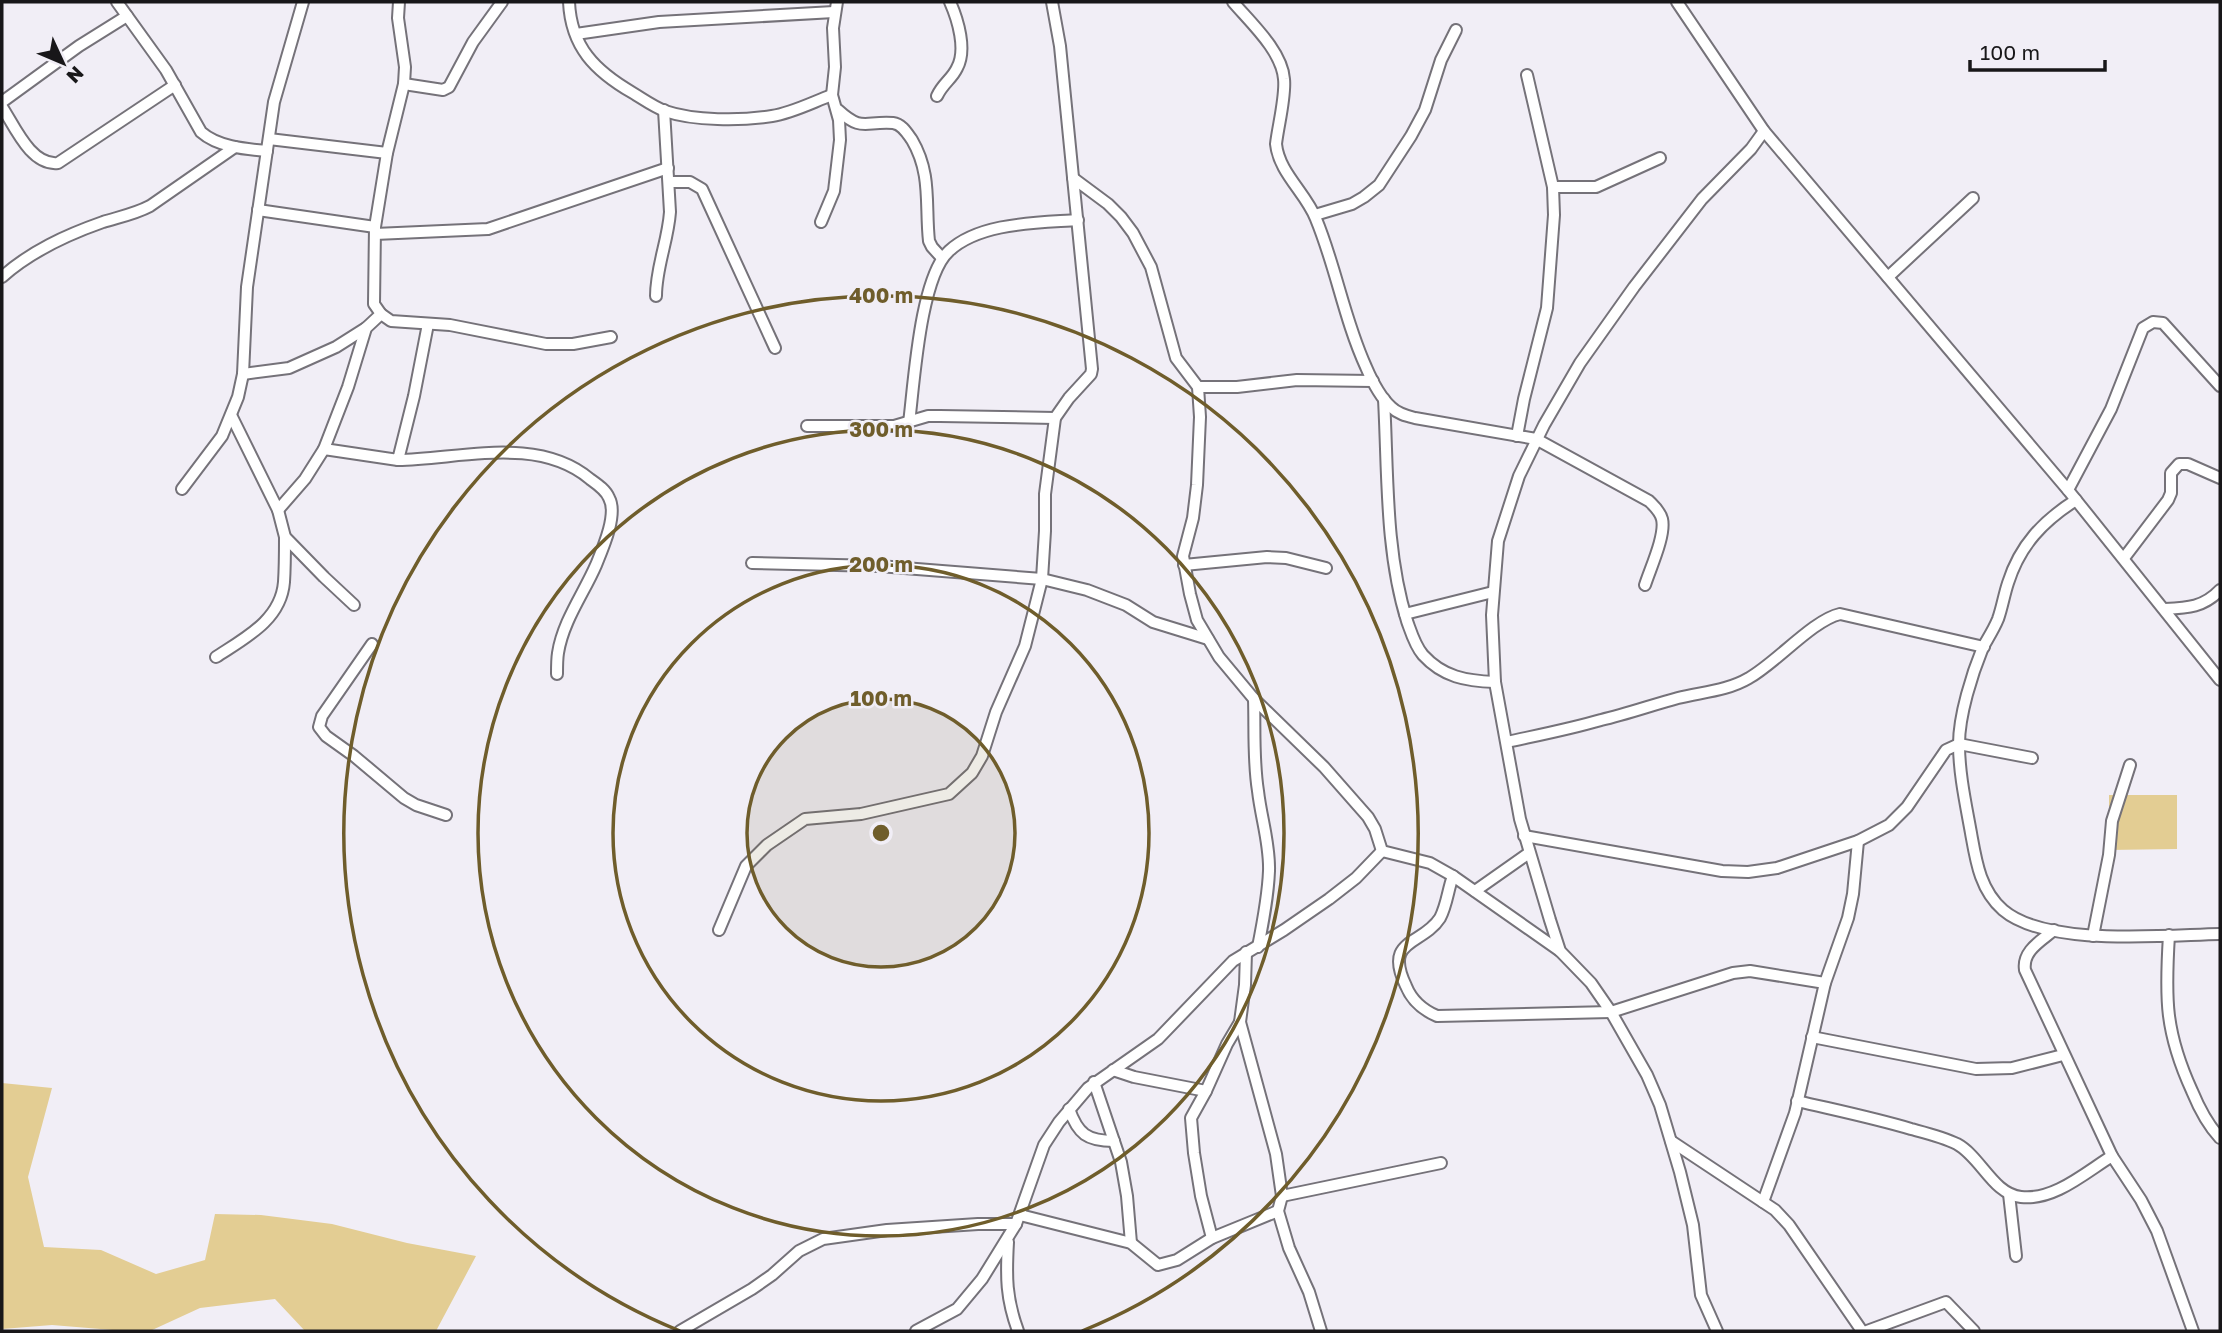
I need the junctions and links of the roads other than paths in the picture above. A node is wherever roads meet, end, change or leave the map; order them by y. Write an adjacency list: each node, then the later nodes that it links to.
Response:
1 (117, 2): 11 (street)
2 (303, 2): 23 (street)
3 (399, 2): 15 (street)
4 (502, 2): 15 (street)
5 (569, 2): 13 (street)
6 (950, 2): 18 (street)
7 (1052, 2): 29 (street)
8 (1233, 2): 34 (street)
9 (1677, 2): 22 (street)
10 (836, 7): 13 (street); 17 (street)
11 (127, 16): 16 (street); 19 (street)
12 (1455, 30): 34 (street)
13 (576, 34): 21 (street)
14 (1527, 75): 31 (street)
15 (404, 84): 26 (street)
16 (175, 85): 19 (street); 24 (street)
17 (832, 95): 20 (street); 21 (street)
18 (937, 96)
19 (2, 105)
20 (836, 108): 36 (street); 38 (street)
21 (664, 110): 28 (street)
22 (1764, 131): 40 (street); 57 (street)
23 (269, 139): 25 (street); 26 (street)
24 (235, 147): 25 (street); 39 (street)
25 (267, 151): 33 (street)
26 (387, 153): 37 (street)
27 (1660, 158): 31 (street)
28 (667, 168): 30 (street); 37 (street)
29 (1073, 178): 35 (street); 50 (street)
30 (669, 182): 41 (street); 46 (street)
31 (1553, 187): 56 (street)
32 (1973, 198): 40 (street)
33 (258, 210): 37 (street); 47 (street)
34 (1315, 215): 48 (street)
35 (1078, 220): 38 (street); 53 (street)
36 (821, 222)
37 (375, 230): 42 (street)
38 (942, 258): 54 (street)
39 (2, 277)
40 (1888, 277): 62 (street)
41 (656, 296)
42 (381, 314): 43 (street); 44 (street)
43 (428, 324): 45 (street); 59 (street)
44 (366, 328): 47 (street); 58 (street)
45 (611, 337)
46 (775, 348)
47 (243, 374): 52 (street)
48 (1373, 382): 50 (street); 51 (street)
49 (2220, 386): 62 (street)
50 (1198, 387): 68 (street)
51 (1384, 399): 56 (street); 76 (street)
52 (232, 417): 61 (street); 64 (street)
53 (1055, 418): 54 (street); 70 (street)
54 (909, 423): 55 (street)
55 (807, 426)
56 (1517, 436): 57 (street)
57 (1536, 439): 71 (street); 73 (street)
58 (324, 449): 59 (street); 64 (street)
59 (398, 460): 81 (street)
60 (2220, 478): 66 (street)
61 (182, 489)
62 (2068, 489): 63 (street)
63 (2076, 500): 66 (street); 79 (street)
64 (278, 510): 65 (street)
65 (285, 537): 74 (street); 80 (street)
66 (2124, 558): 75 (street)
67 (752, 563): 70 (street)
68 (1184, 565): 69 (street); 77 (street)
69 (1326, 568)
70 (1042, 579): 77 (street); 96 (street)
71 (1645, 585)
72 (2220, 590): 75 (street)
73 (1493, 592): 76 (street); 83 (street)
74 (354, 605)
75 (2165, 609): 82 (street)
76 (1405, 614): 83 (street)
77 (1208, 639): 84 (street)
78 (372, 644): 89 (street)
79 (1984, 647): 85 (street); 86 (street)
80 (216, 657)
81 (557, 674)
82 (2220, 680)
83 (1495, 682): 85 (street)
84 (1254, 699): 92 (street); 101 (street)
85 (1507, 742): 90 (street)
86 (1959, 744): 87 (street); 91 (street); 97 (street)
87 (2032, 758)
88 (2130, 765): 100 (street)
89 (446, 815)
90 (1524, 836): 91 (street); 93 (street)
91 (1857, 841): 104 (street)
92 (1382, 851): 94 (street); 101 (street)
93 (1529, 853): 95 (street); 102 (street)
94 (1453, 876): 95 (street); 105 (street)
95 (1475, 891): 102 (street)
96 (719, 930)
97 (2054, 930): 100 (street); 108 (street)
98 (2220, 934): 99 (street)
99 (2169, 935): 100 (street); 114 (street)
100 (2094, 936)
101 (1258, 947): 103 (street)
102 (1560, 951): 105 (street)
103 (1246, 952): 106 (street); 109 (street)
104 (1825, 983): 105 (street); 107 (street)
105 (1611, 1012): 116 (street)
106 (1240, 1022): 111 (street); 120 (street)
107 (1812, 1037): 108 (street); 112 (street)
108 (2063, 1055): 117 (street)
109 (1113, 1070): 110 (street); 111 (street)
110 (1094, 1082): 113 (street); 115 (street)
111 (1206, 1091): 124 (street)
112 (1797, 1101): 119 (street); 121 (street)
113 (1069, 1109): 115 (street); 123 (street)
114 (2220, 1138)
115 (1114, 1140): 126 (street)
116 (1671, 1141): 121 (street); 133 (street)
117 (2112, 1156): 119 (street); 137 (street)
118 (1441, 1163): 120 (street)
119 (2009, 1194): 127 (street)
120 (1282, 1196): 122 (street)
121 (1763, 1202): 134 (street)
122 (1278, 1211): 124 (street); 132 (street)
123 (1018, 1219): 125 (street); 126 (street); 129 (street)
124 (1212, 1238): 126 (street)
125 (1008, 1239): 128 (street); 131 (street)
126 (1131, 1243)
127 (2016, 1256)
128 (934, 1326): 130 (street)
129 (680, 1331)
130 (916, 1331)
131 (1018, 1331)
132 (1321, 1331)
133 (1717, 1331)
134 (1861, 1331)
135 (1867, 1331): 136 (street)
136 (1974, 1331)
137 (2193, 1331)

